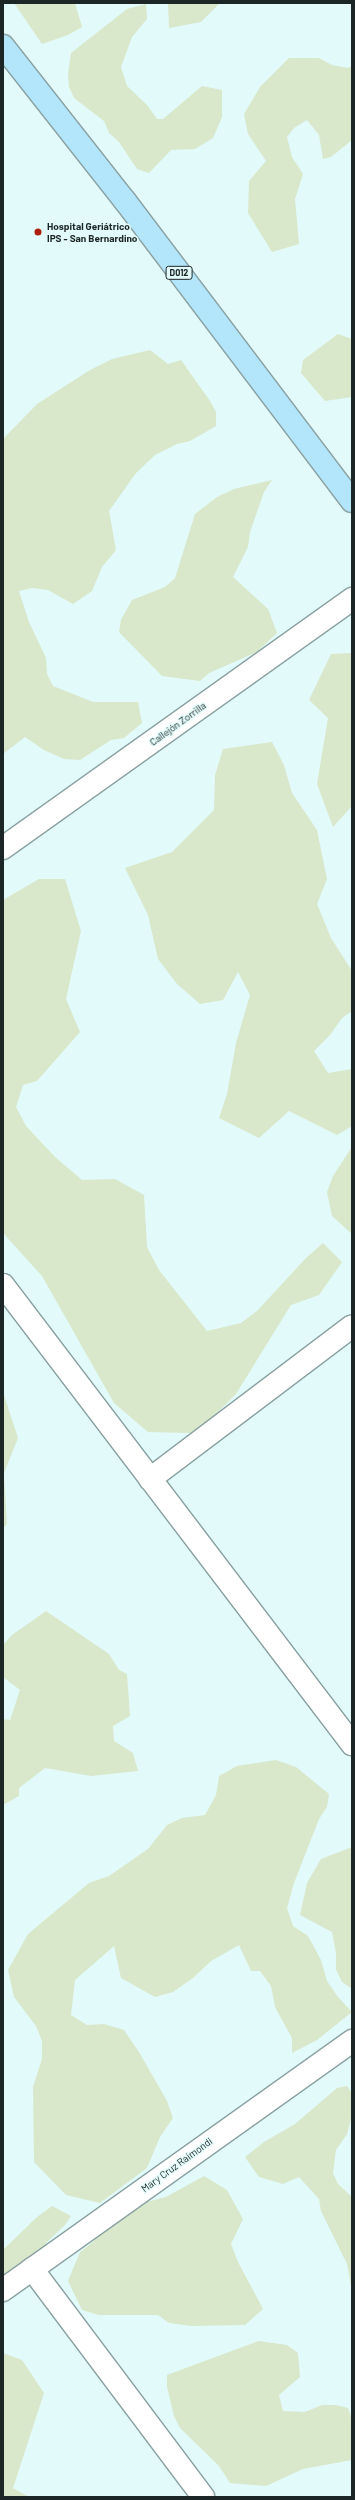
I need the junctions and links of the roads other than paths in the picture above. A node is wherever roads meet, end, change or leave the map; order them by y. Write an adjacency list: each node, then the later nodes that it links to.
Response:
1 (3, 46): 2 (main road, D012)
2 (352, 502)
3 (352, 599): 4 (street, Callejón Zorrilla)
4 (3, 848)
5 (3, 1285): 7 (street)
6 (352, 1326): 7 (street)
7 (150, 1479): 8 (street)
8 (352, 1744)
9 (352, 2040): 10 (street, Mary Cruz Raimondi)
10 (32, 2269): 11 (street, Mary Cruz Raimondi); 12 (street)
11 (3, 2290)
12 (203, 2497)

